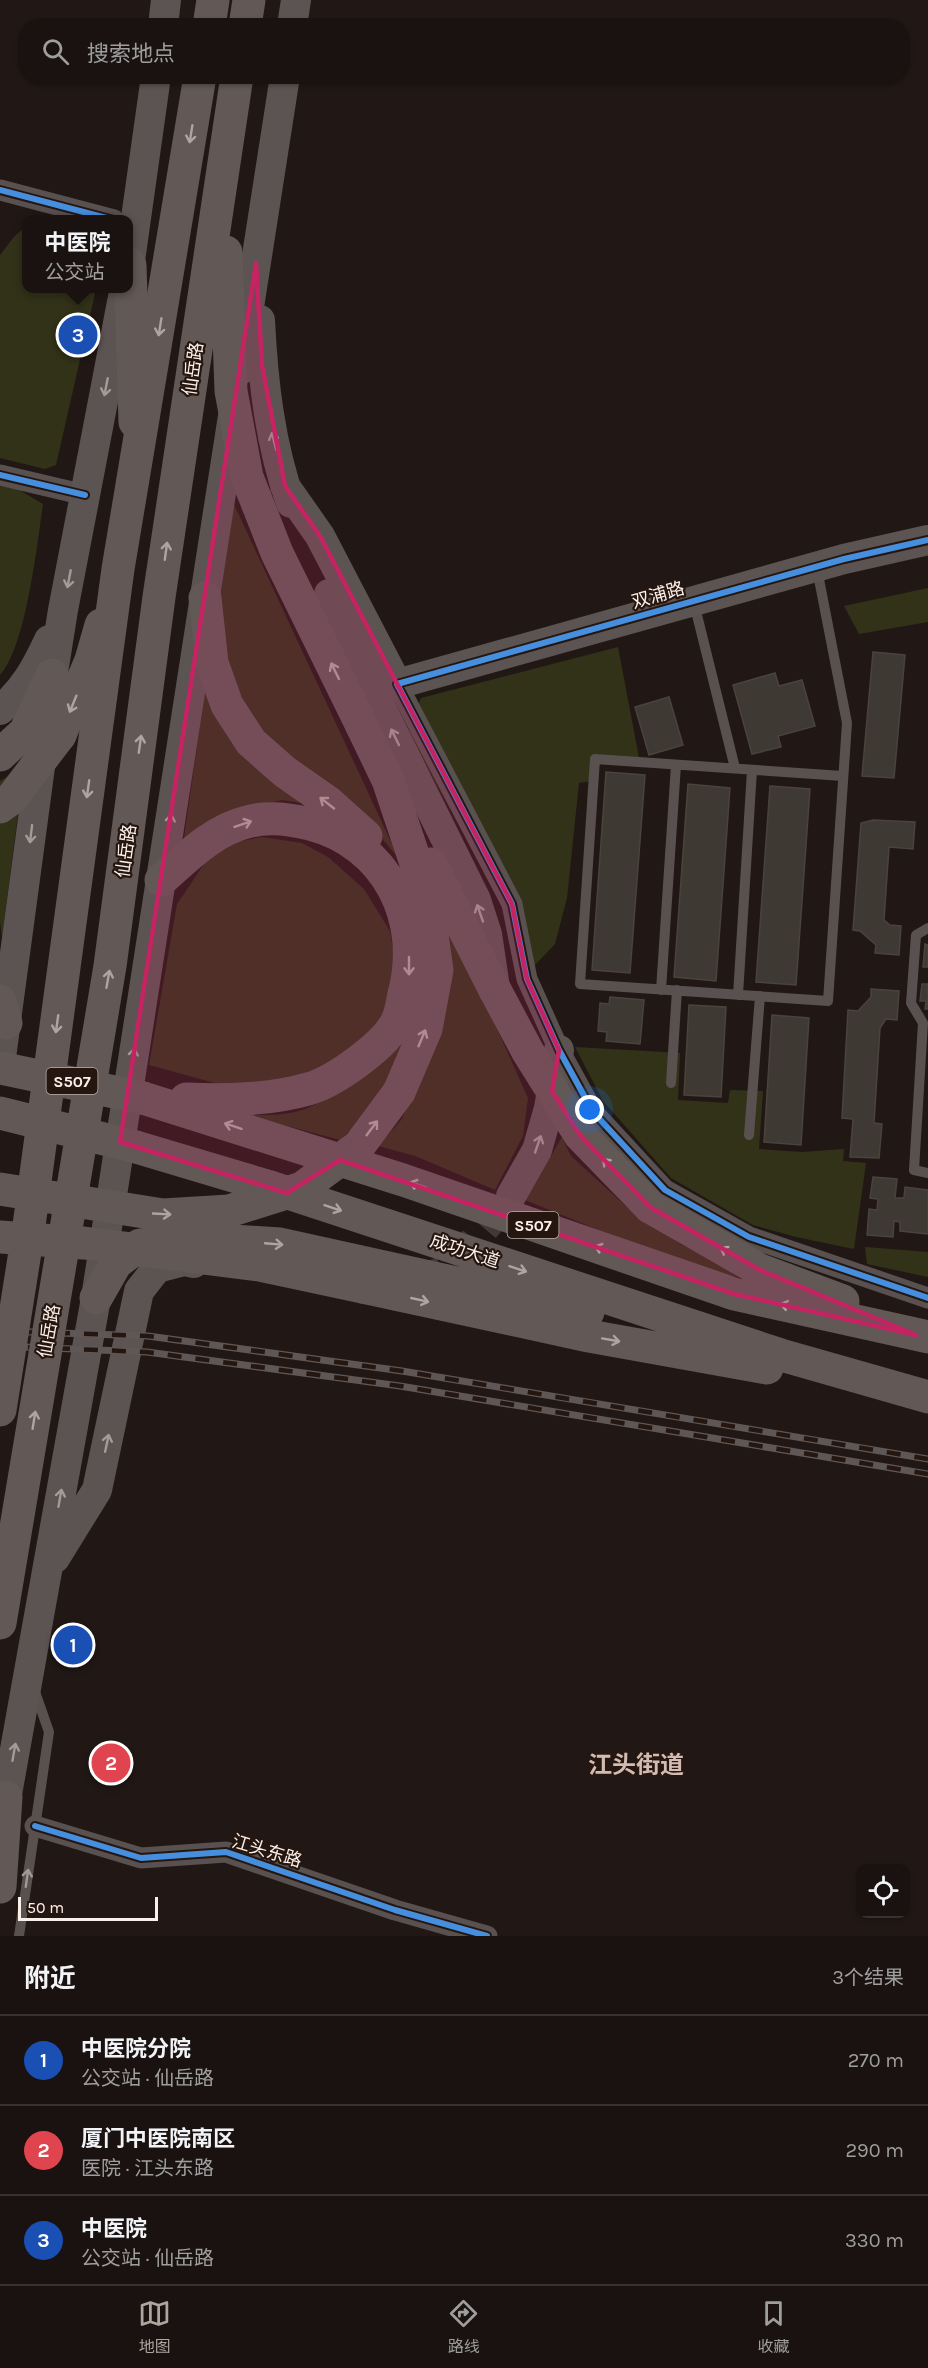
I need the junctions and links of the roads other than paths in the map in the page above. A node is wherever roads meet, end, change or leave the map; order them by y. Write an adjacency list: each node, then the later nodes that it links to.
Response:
1 (166, 0): 5 (main road)
2 (213, 0): 6 (highway)
3 (249, 0): 7 (highway)
4 (296, 0): 8 (main road)
5 (164, 18)
6 (210, 18)
7 (246, 18)
8 (293, 18)
9 (154, 84): 16 (main road)
10 (199, 84): 20 (highway, 仙岳路, one-way to 20, bridge)
11 (236, 84): 13 (highway, 仙岳路, bridge)
12 (284, 84): 17 (main road)
13 (224, 163): 38 (highway, one-way to 13, bridge); 70 (highway, 仙岳路, one-way to 13, bridge)
14 (0, 190): 15 (street)
15 (95, 215)
16 (128, 215)
17 (256, 263): 22 (main road, one-way to 17); 27 (main road)
18 (124, 293): 23 (main road, one-way to 23)
19 (130, 293): 20 (highway)
20 (136, 470): 26 (highway, 仙岳路, bridge)
21 (0, 475): 23 (street)
22 (285, 486): 31 (main road); 43 (main road, one-way to 22)
23 (85, 495): 29 (main road, one-way to 29)
24 (928, 540): 25 (main road, 双浦路)
25 (817, 567): 28 (main road, 双浦路); 37 (lane)
26 (118, 569): 39 (highway, one-way to 39, bridge); 68 (highway, 仙岳路, one-way to 68, bridge)
27 (205, 598): 40 (main road, one-way to 27); 42 (highway, one-way to 27)
28 (693, 601): 31 (main road, 双浦路); 35 (lane)
29 (63, 610): 30 (main road); 32 (main road)
30 (52, 675): 33 (highway); 48 (main road, one-way to 48)
31 (397, 684): 50 (street)
32 (0, 710)
33 (0, 755)
34 (676, 765): 35 (lane); 44 (lane); 44 (lane)
35 (735, 768): 36 (lane)
36 (752, 770): 37 (lane); 46 (lane)
37 (843, 776): 47 (lane)
38 (388, 780): 42 (highway); 43 (highway)
39 (0, 807)
40 (161, 880): 53 (highway, one-way to 53); 63 (main road, one-way to 40)
41 (928, 928): 49 (lane)
42 (436, 970): 59 (highway, one-way to 42, bridge)
43 (495, 990): 65 (highway, one-way to 43, bridge)
44 (661, 990): 45 (lane)
45 (677, 990): 46 (lane); 52 (lane)
46 (738, 995): 47 (lane)
47 (760, 996): 56 (lane)
48 (3, 1012): 51 (main road)
49 (925, 1023): 58 (lane)
50 (559, 1050): 60 (main road, one-way to 50); 64 (street)
51 (0, 1066): 53 (highway, S507, bridge)
52 (671, 1083)
53 (143, 1098): 65 (highway, S507, one-way to 53)
54 (0, 1113): 57 (highway, 成功大道 / S507, bridge)
55 (0, 1135): 57 (highway, bridge)
56 (749, 1135)
57 (136, 1147): 66 (highway, 成功大道 / S507, one-way to 66)
58 (928, 1173)
59 (0, 1189)
60 (511, 1196)
61 (0, 1237): 62 (highway, bridge)
62 (358, 1292): 67 (highway, one-way to 67); 69 (main road, one-way to 62)
63 (96, 1298): 66 (highway, one-way to 66); 69 (main road, one-way to 63)
64 (928, 1298)
65 (922, 1336)
66 (781, 1355): 67 (highway, 成功大道 / S507)
67 (921, 1395)
68 (0, 1410)
69 (47, 1570): 71 (main road)
70 (0, 1623)
71 (28, 1674): 72 (main road, one-way to 71); 73 (lane)
72 (6, 1797): 74 (main road); 75 (highway)
73 (35, 1826): 76 (lane, one-way to 73); 77 (street, 江头东路)
74 (0, 1831)
75 (0, 1887)
76 (19, 1936)
77 (487, 1936)

